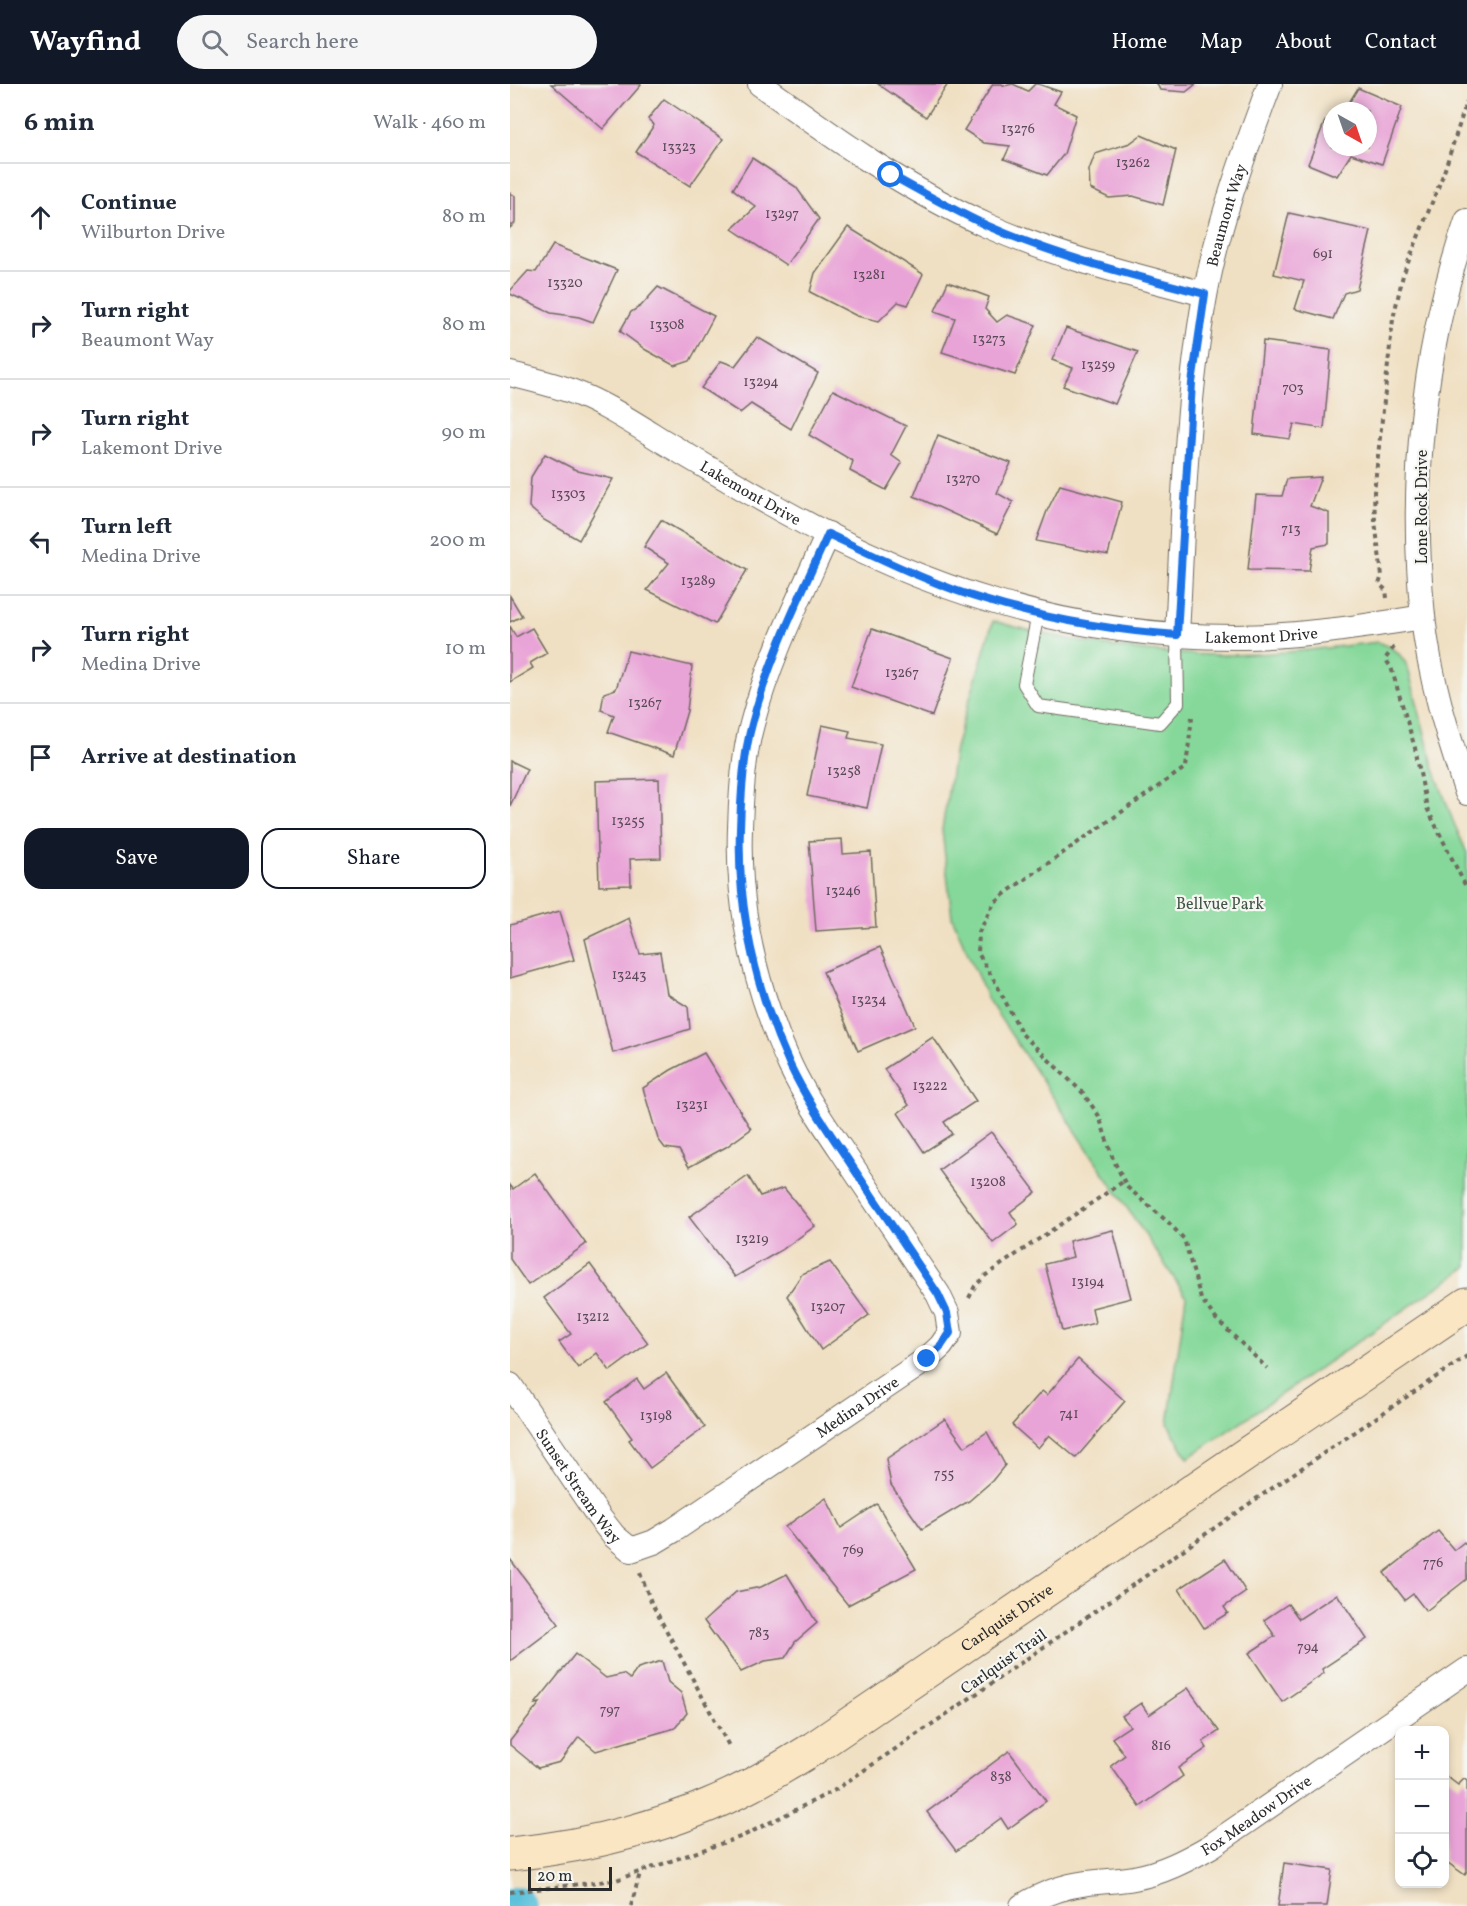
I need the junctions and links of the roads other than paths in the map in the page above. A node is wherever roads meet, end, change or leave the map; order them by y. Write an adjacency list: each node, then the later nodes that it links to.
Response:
1 (760, 84): 4 (street)
2 (1270, 84): 4 (street, Beaumont Way)
3 (1467, 221): 8 (street, Lone Rock Drive)
4 (1205, 294): 9 (street, Beaumont Way)
5 (510, 374): 6 (street, Lakemont Drive)
6 (828, 534): 7 (street, Lakemont Drive); 13 (street, Medina Drive)
7 (1038, 614): 9 (street, Lakemont Drive); 9 (lane)
8 (1423, 617): 9 (street, Lakemont Drive); 10 (street, Lone Rock Drive)
9 (1177, 635)
10 (1467, 793)
11 (1467, 1304): 15 (street, Carlquist Drive)
12 (510, 1385): 13 (street, Sunset Stream Way)
13 (631, 1550)
14 (1467, 1670): 16 (street, Fox Meadow Drive)
15 (510, 1854)
16 (1022, 1906)

